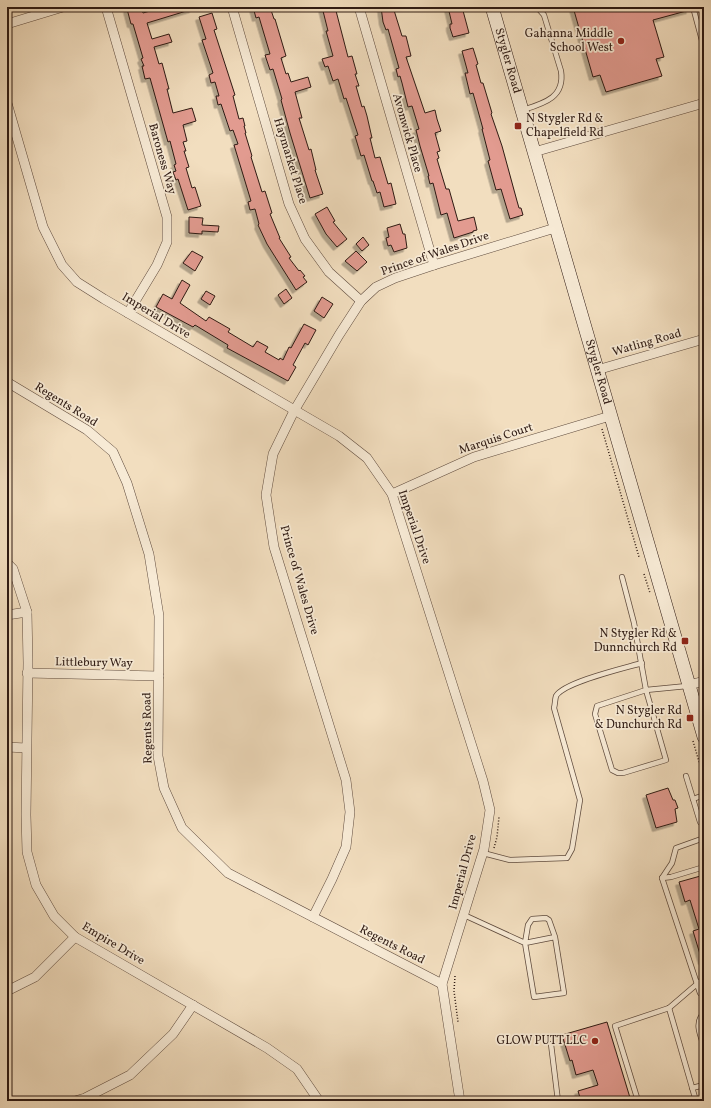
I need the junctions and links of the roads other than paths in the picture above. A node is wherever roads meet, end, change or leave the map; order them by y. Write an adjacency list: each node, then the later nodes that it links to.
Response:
1 (63, 7): 8 (street)
2 (106, 7): 17 (street, Baroness Way)
3 (232, 7): 16 (street, Haymarket Place)
4 (359, 7): 15 (street, Avonwick Place)
5 (494, 7): 12 (main road, Stygler Road)
6 (537, 7): 12 (lane)
7 (693, 7): 9 (lane)
8 (7, 24)
9 (704, 48)
10 (7, 102): 17 (street, Imperial Drive)
11 (704, 102): 13 (street)
12 (522, 110): 13 (main road, Stygler Road)
13 (534, 152): 14 (main road, Stygler Road)
14 (556, 228): 15 (street, Prince of Wales Drive); 19 (main road, Stygler Road)
15 (434, 265): 16 (street, Prince of Wales Drive)
16 (361, 301): 21 (street, Prince of Wales Drive)
17 (128, 313): 21 (street, Imperial Drive)
18 (704, 339): 19 (street, Watling Road)
19 (597, 370): 22 (main road, Stygler Road)
20 (7, 382): 30 (street, Regents Road)
21 (294, 411): 23 (street, Imperial Drive); 46 (street, Prince of Wales Drive)
22 (610, 416): 23 (street, Marquis Court); 32 (main road, Stygler Road)
23 (392, 494): 42 (street, Imperial Drive)
24 (7, 563): 26 (street, Empire Drive)
25 (622, 577): 28 (lane)
26 (27, 612): 27 (street); 29 (street, Empire Drive)
27 (7, 615)
28 (642, 663): 33 (lane); 42 (lane)
29 (28, 673): 30 (street, Littlebury Way); 36 (street, Empire Drive)
30 (159, 676): 46 (street, Regents Road)
31 (704, 681): 32 (street)
32 (689, 685): 33 (lane); 34 (main road, Stygler Road)
33 (646, 690): 33 (lane)
34 (704, 737)
35 (7, 747): 36 (street)
36 (26, 748): 47 (street, Empire Drive)
37 (686, 776): 39 (lane)
38 (704, 795): 39 (lane)
39 (693, 799): 40 (lane)
40 (700, 822)
41 (704, 838): 44 (lane)
42 (483, 853): 45 (street, Imperial Drive)
43 (704, 867): 44 (lane)
44 (662, 878): 52 (lane)
45 (464, 915): 49 (lane); 51 (street, Imperial Drive)
46 (313, 917): 51 (street, Regents Road)
47 (75, 937): 53 (street); 55 (street, Empire Drive)
48 (555, 937): 49 (lane); 49 (lane); 49 (lane)
49 (525, 943)
50 (704, 978): 52 (lane)
51 (442, 984): 64 (street, Imperial Drive)
52 (697, 984): 54 (lane); 56 (lane)
53 (7, 991)
54 (704, 992)
55 (193, 1005): 62 (street); 63 (street, Empire Drive)
56 (669, 1008): 61 (lane); 66 (lane)
57 (704, 1013): 59 (lane)
58 (550, 1044): 65 (lane)
59 (704, 1046)
60 (704, 1085): 61 (lane)
61 (692, 1088): 67 (lane)
62 (75, 1101)
63 (319, 1101)
64 (460, 1101)
65 (558, 1101)
66 (638, 1101)
67 (696, 1101)

